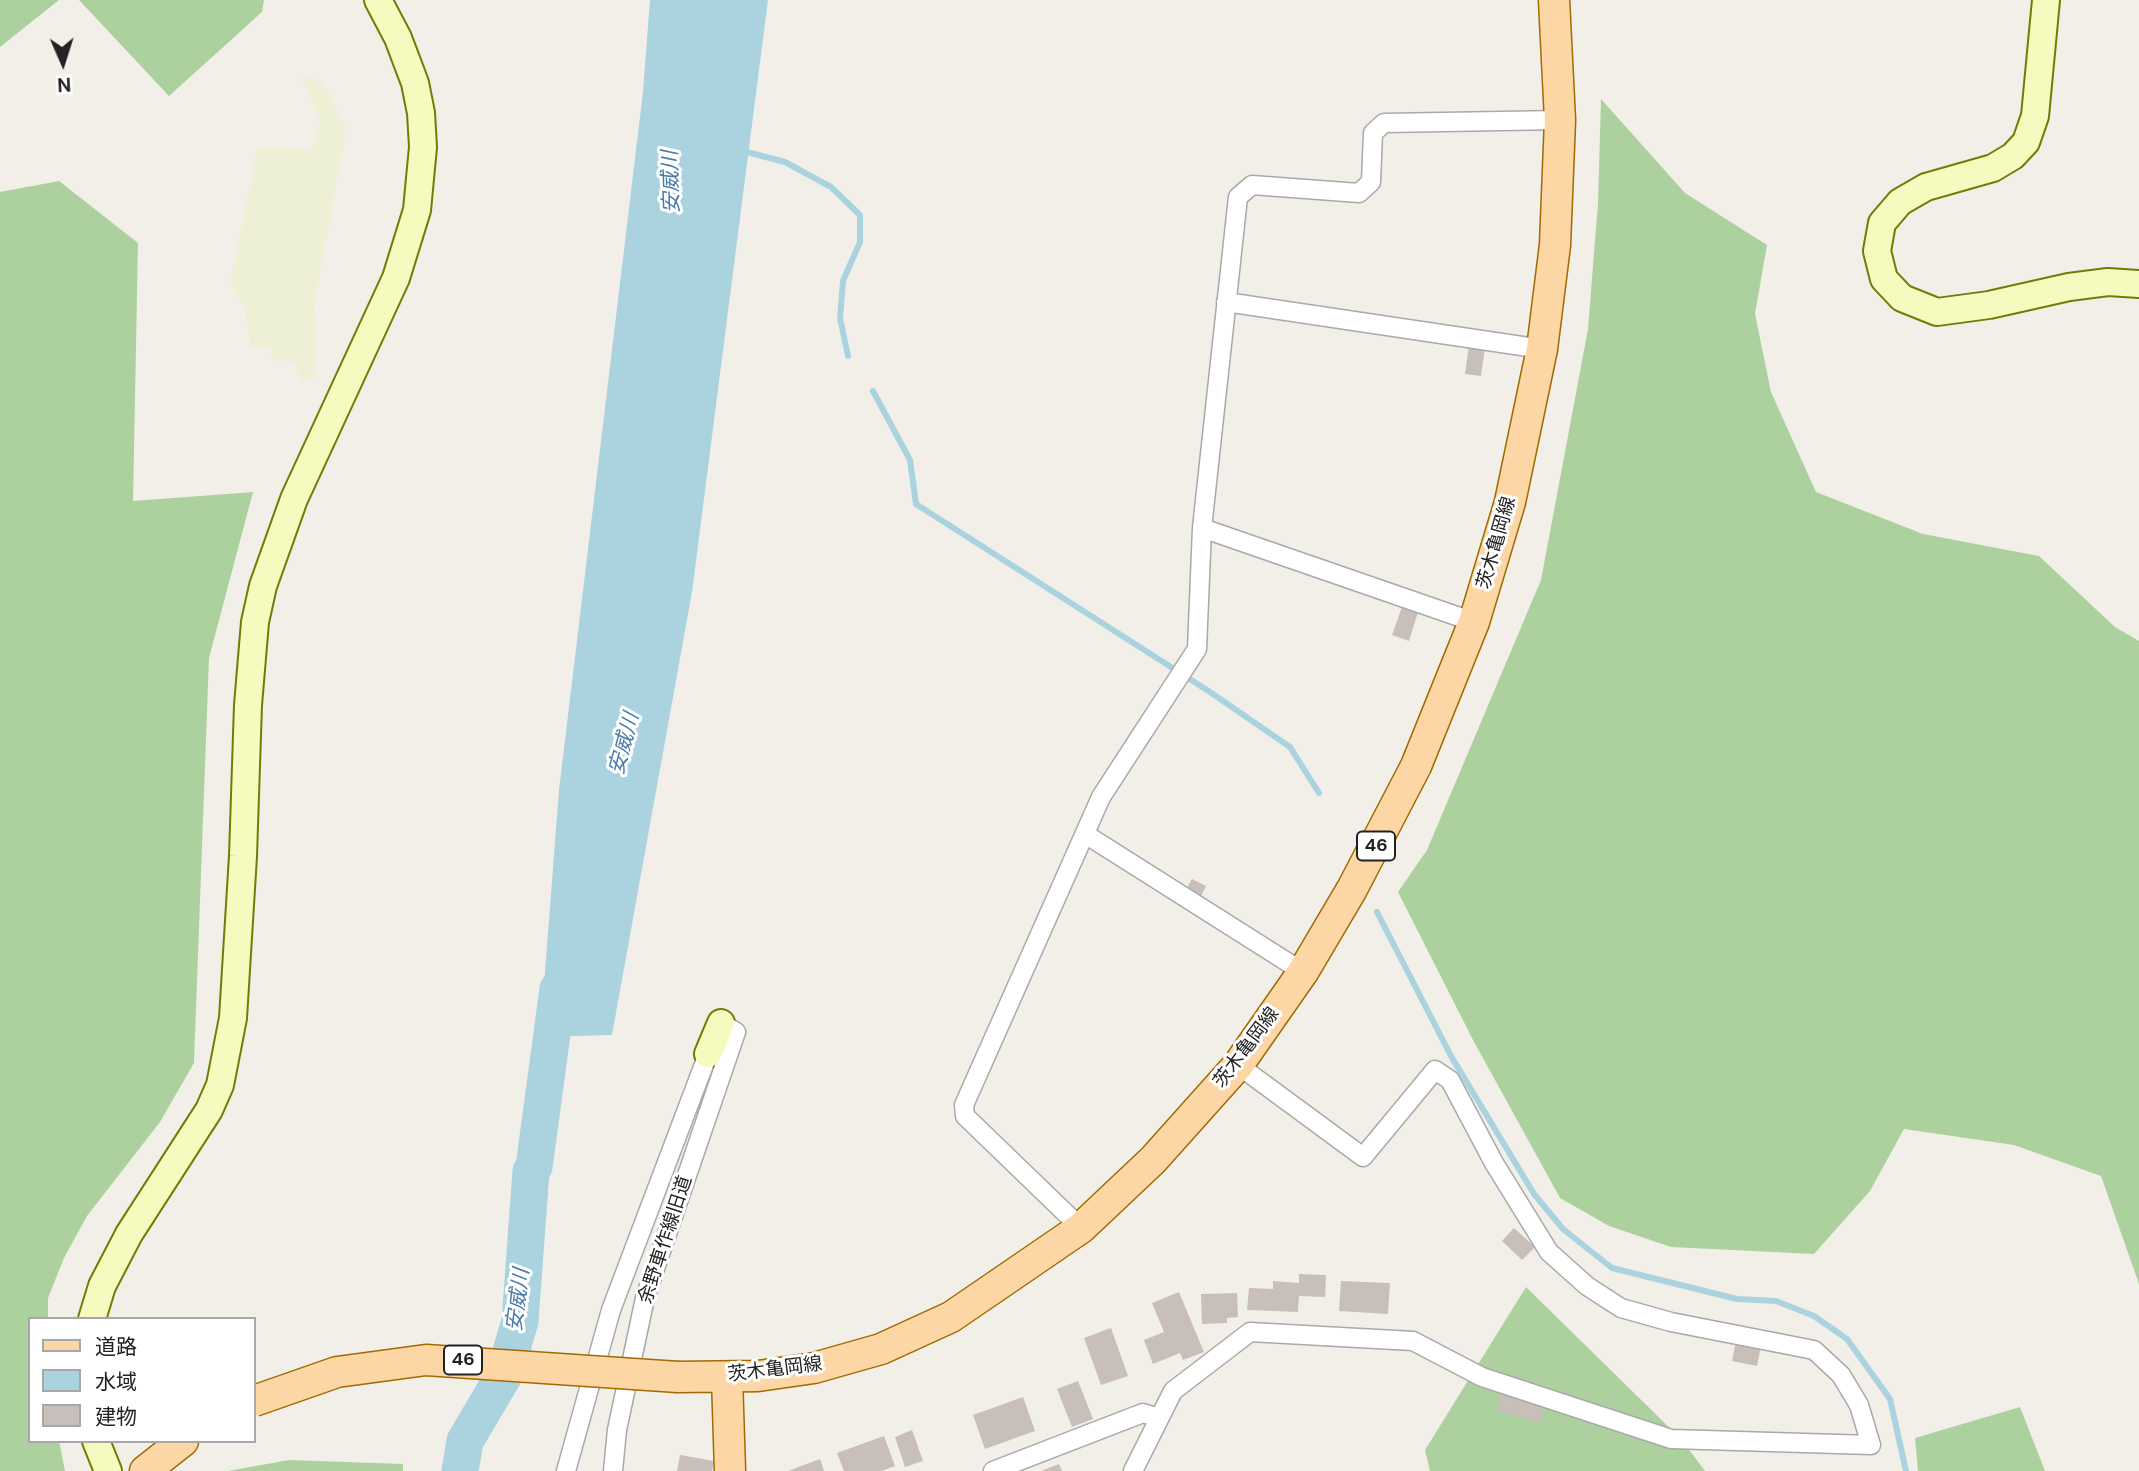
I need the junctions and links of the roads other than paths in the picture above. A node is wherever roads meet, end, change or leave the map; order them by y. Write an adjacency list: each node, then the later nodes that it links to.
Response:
1 (378, 0): 16 (street)
2 (1553, 0): 4 (main road, 茨木亀岡線 / 46)
3 (2046, 0): 5 (street)
4 (1560, 120): 6 (street); 7 (main road, 茨木亀岡線 / 46)
5 (2139, 284)
6 (1226, 302): 7 (street); 8 (street)
7 (1542, 349): 9 (main road, 茨木亀岡線 / 46)
8 (1202, 528): 9 (street); 10 (street)
9 (1474, 622): 11 (main road, 茨木亀岡線 / 46)
10 (1085, 834): 11 (street); 15 (street)
11 (1303, 972): 14 (main road, 茨木亀岡線 / 46)
12 (721, 1023): 13 (street); 25 (street, 余野車作線旧道)
13 (708, 1054): 24 (street)
14 (1238, 1065): 15 (main road, 茨木亀岡線 / 46); 19 (street)
15 (1081, 1228): 17 (main road, 茨木亀岡線 / 46)
16 (93, 1317)
17 (727, 1377): 18 (main road, 茨木亀岡線 / 46, bridge); 26 (main road)
18 (256, 1400)
19 (1159, 1418): 27 (street); 28 (street)
20 (97, 1443): 22 (street)
21 (176, 1446): 23 (main road)
22 (108, 1471)
23 (145, 1471)
24 (566, 1471)
25 (613, 1471)
26 (730, 1471)
27 (993, 1471)
28 (1133, 1471)

